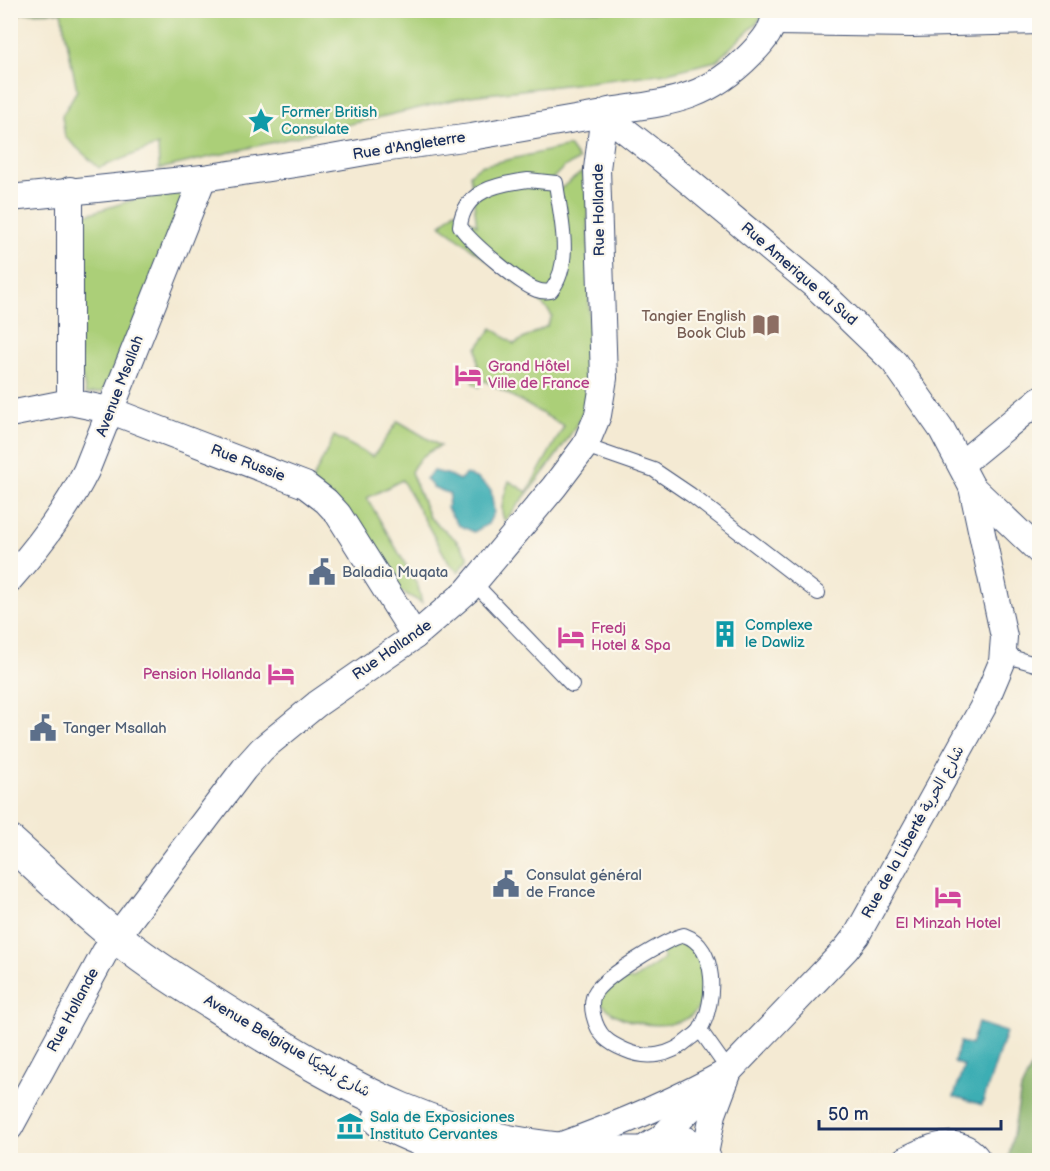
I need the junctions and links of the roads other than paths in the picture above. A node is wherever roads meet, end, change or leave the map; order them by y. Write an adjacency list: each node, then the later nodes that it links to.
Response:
1 (775, 16): 2 (street, Rue d'Angleterre); 3 (street, Rue d'Angleterre)
2 (1040, 21)
3 (604, 114): 4 (street, Rue d'Angleterre); 12 (street, Rue Hollande); 13 (street, Rue Amerique du Sud)
4 (203, 178): 6 (street, Rue d'Angleterre); 10 (street, Avenue Msallah)
5 (556, 183): 5 (lane)
6 (70, 190): 7 (street, Rue d'Angleterre); 9 (street)
7 (10, 198)
8 (1040, 399): 13 (street)
9 (70, 402): 10 (street, Rue Russie); 11 (street, Rue Russie)
10 (109, 410): 15 (street, Avenue Msallah); 18 (street, Rue Russie)
11 (10, 414)
12 (585, 447): 16 (street, Rue Hollande); 17 (lane)
13 (967, 476): 14 (street); 19 (street, Rue de la Liberté شارع الحرية)
14 (1040, 552)
15 (10, 579)
16 (475, 584): 18 (street, Rue Hollande); 21 (lane)
17 (818, 593)
18 (415, 636): 24 (street, Rue Hollande)
19 (1004, 645): 20 (street, Rue de la Liberté شارع الحرية); 20 (lane)
20 (996, 679): 26 (street, Rue de la Liberté شارع الحرية)
21 (572, 685)
22 (10, 842): 24 (main road, Avenue Belgique شارع بلجيكا)
23 (10, 869): 24 (main road, Avenue Belgique شارع بلجيكا)
24 (110, 944): 27 (street, Rue Hollande); 29 (main road, Avenue Belgique شارع بلجيكا); 31 (main road, Avenue Belgique شارع بلجيكا)
25 (700, 1030): 25 (lane); 26 (lane)
26 (729, 1071): 28 (street); 29 (street); 30 (street, Rue de la Liberté شارع الحرية)
27 (10, 1127)
28 (646, 1153): 29 (main road, Avenue Belgique شارع بلجيكا); 30 (main road, Avenue Belgique شارع بلجيكا)
29 (538, 1155)
30 (704, 1160)
31 (480, 1161)
32 (905, 1161): 33 (street)
33 (978, 1161)

